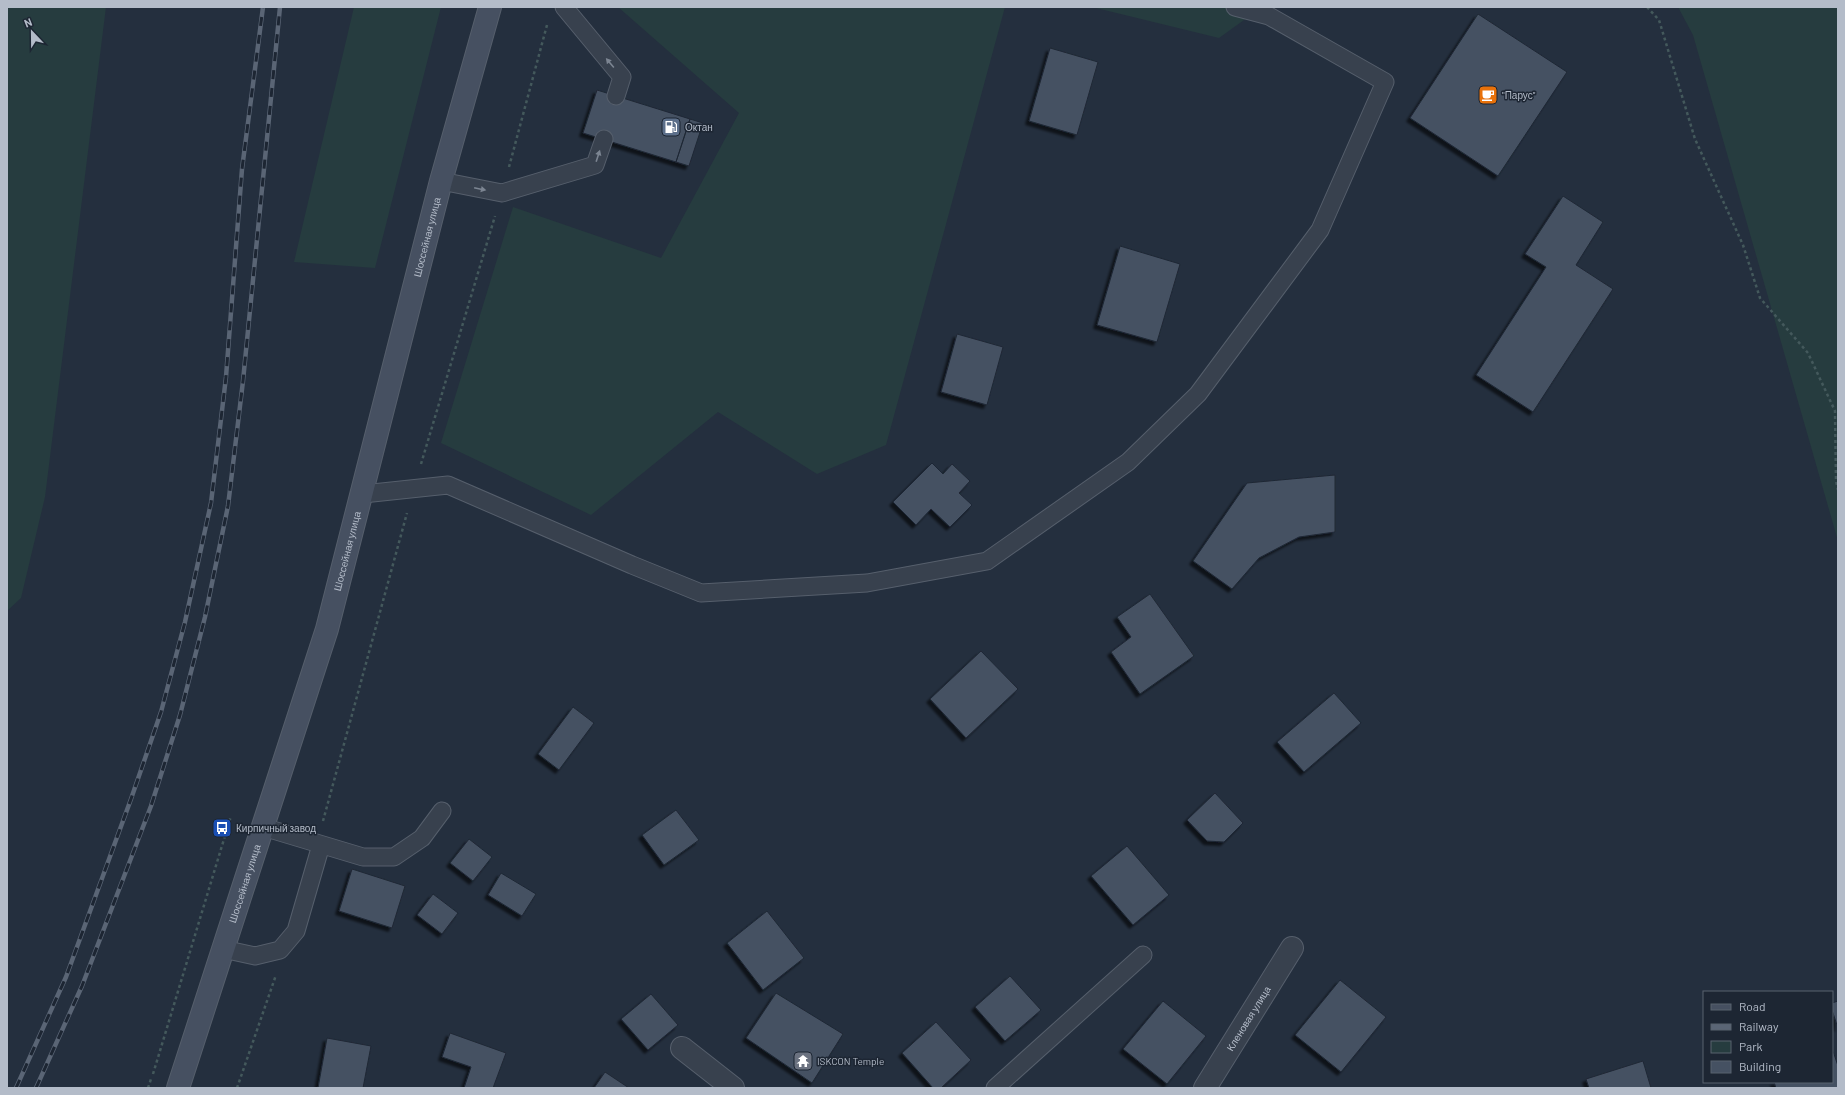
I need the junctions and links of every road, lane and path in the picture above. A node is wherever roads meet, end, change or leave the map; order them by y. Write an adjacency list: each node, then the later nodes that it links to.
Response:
1 (490, 7): 8 (main road, Шоссейная улица)
2 (564, 7): 6 (lane, one-way to 2)
3 (1235, 7): 10 (lane)
4 (1647, 7): 11 (path)
5 (548, 22): 9 (path)
6 (616, 96)
7 (604, 139): 9 (lane, one-way to 7)
8 (441, 181): 9 (lane, one-way to 9); 12 (main road, Шоссейная улица)
9 (502, 193): 10 (path)
10 (414, 488): 12 (lane); 16 (path)
11 (1838, 490)
12 (363, 494): 15 (main road, Шоссейная улица)
13 (442, 811): 16 (lane)
14 (231, 816): 22 (path)
15 (263, 828): 16 (lane); 18 (main road, Шоссейная улица)
16 (321, 845): 19 (lane)
17 (1292, 948): 27 (street, Кленовая улица)
18 (223, 949): 19 (lane); 23 (main road, Шоссейная улица)
19 (280, 950): 24 (path)
20 (1143, 955): 26 (lane)
21 (682, 1048): 25 (street)
22 (148, 1088)
23 (178, 1088)
24 (238, 1088)
25 (733, 1088)
26 (995, 1088)
27 (1205, 1088)

